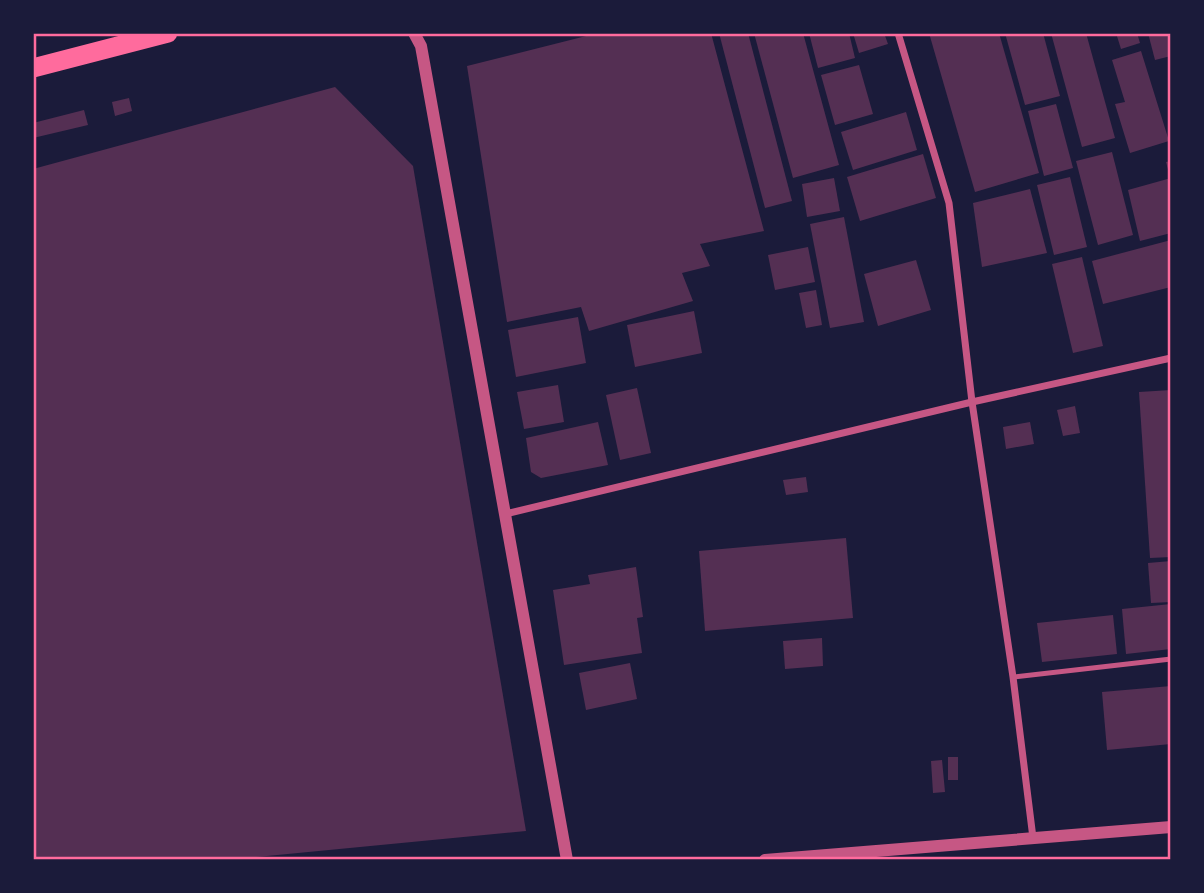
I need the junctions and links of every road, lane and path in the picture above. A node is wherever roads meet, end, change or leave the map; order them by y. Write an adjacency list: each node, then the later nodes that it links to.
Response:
1 (168, 33): 4 (highway)
2 (414, 33): 7 (street)
3 (898, 33): 6 (street)
4 (33, 68)
5 (1171, 358): 6 (street)
6 (972, 402): 7 (street); 9 (street)
7 (505, 514): 12 (street)
8 (1171, 659): 9 (lane)
9 (1013, 677): 11 (street)
10 (1171, 827): 11 (street)
11 (1033, 839): 13 (street)
12 (567, 860)
13 (765, 860)

